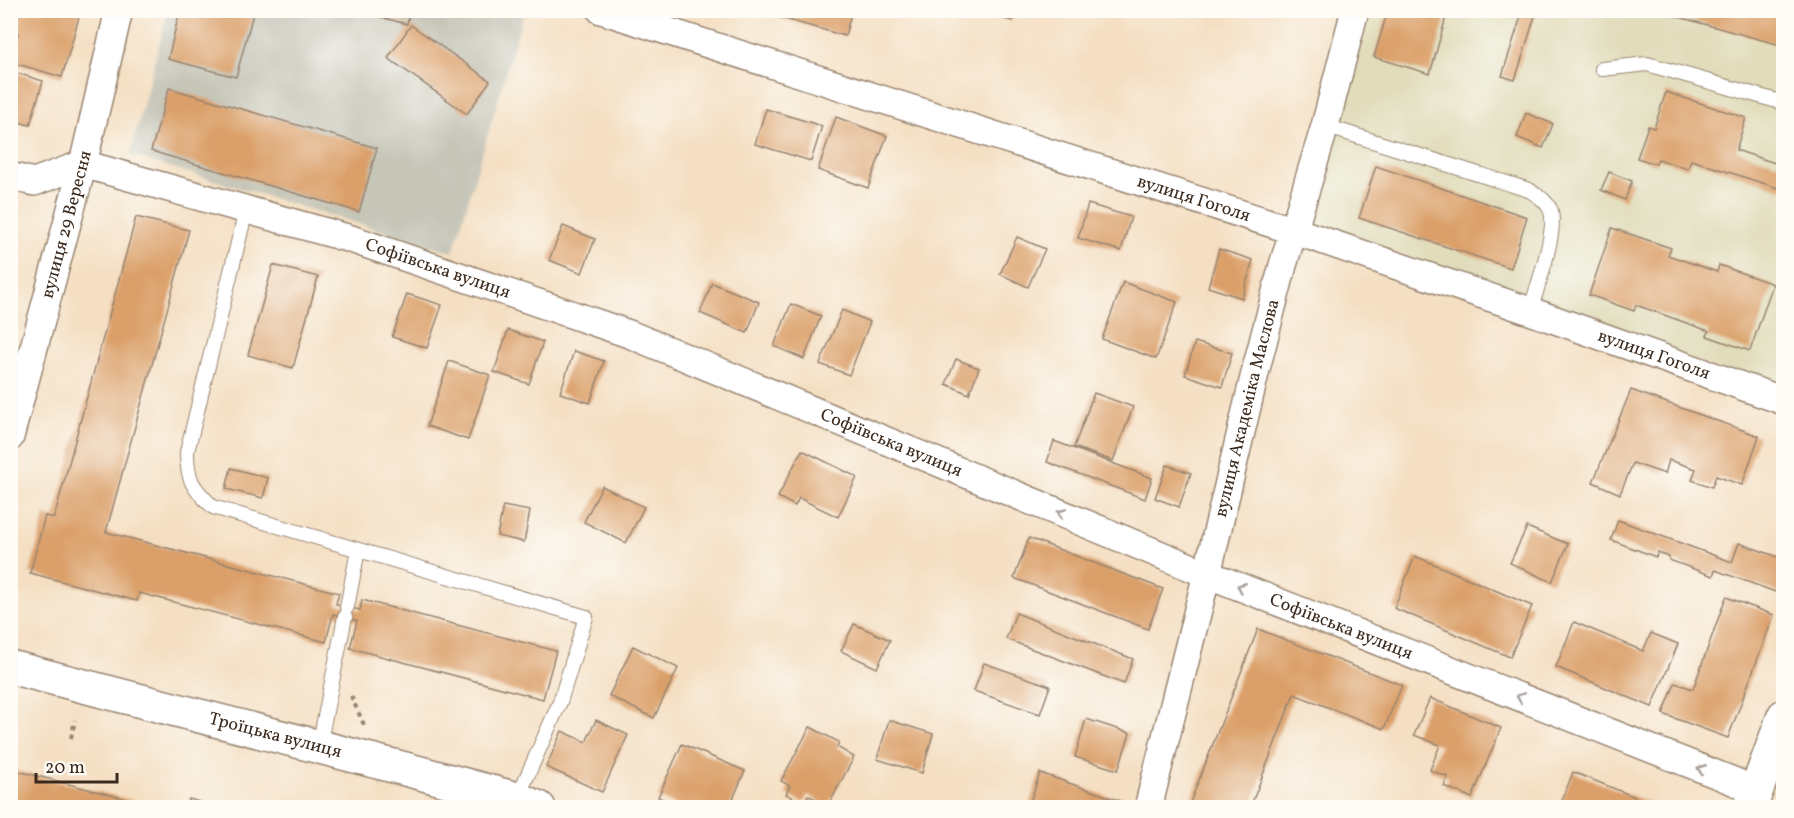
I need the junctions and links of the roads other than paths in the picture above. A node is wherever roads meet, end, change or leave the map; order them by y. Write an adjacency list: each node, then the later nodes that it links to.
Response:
1 (119, 10): 7 (street, вулиця 29 Вересня)
2 (601, 10): 10 (street, вулиця Гоголя)
3 (1355, 10): 6 (street, вулиця Академіка Маслова)
4 (1602, 69): 5 (lane)
5 (1784, 103)
6 (1325, 126): 10 (street, вулиця Академіка Маслова); 11 (lane)
7 (83, 164): 8 (street); 9 (street, Софіївська вулиця); 13 (street, вулиця 29 Вересня)
8 (10, 176)
9 (246, 210): 14 (lane); 15 (street, Софіївська вулиця, one-way to 9)
10 (1295, 231): 11 (street, вулиця Гоголя); 15 (street, вулиця Академіка Маслова)
11 (1530, 311): 12 (street, вулиця Гоголя)
12 (1784, 401)
13 (10, 437)
14 (358, 550): 18 (lane); 20 (lane)
15 (1207, 574): 19 (street, Софіївська вулиця, one-way to 15); 21 (street, вулиця Академіка Маслова)
16 (10, 667): 18 (main road, Троїцька вулиця)
17 (1784, 716): 19 (main road)
18 (319, 746): 20 (main road, Троїцька вулиця)
19 (1753, 799)
20 (528, 803)
21 (1148, 807)

